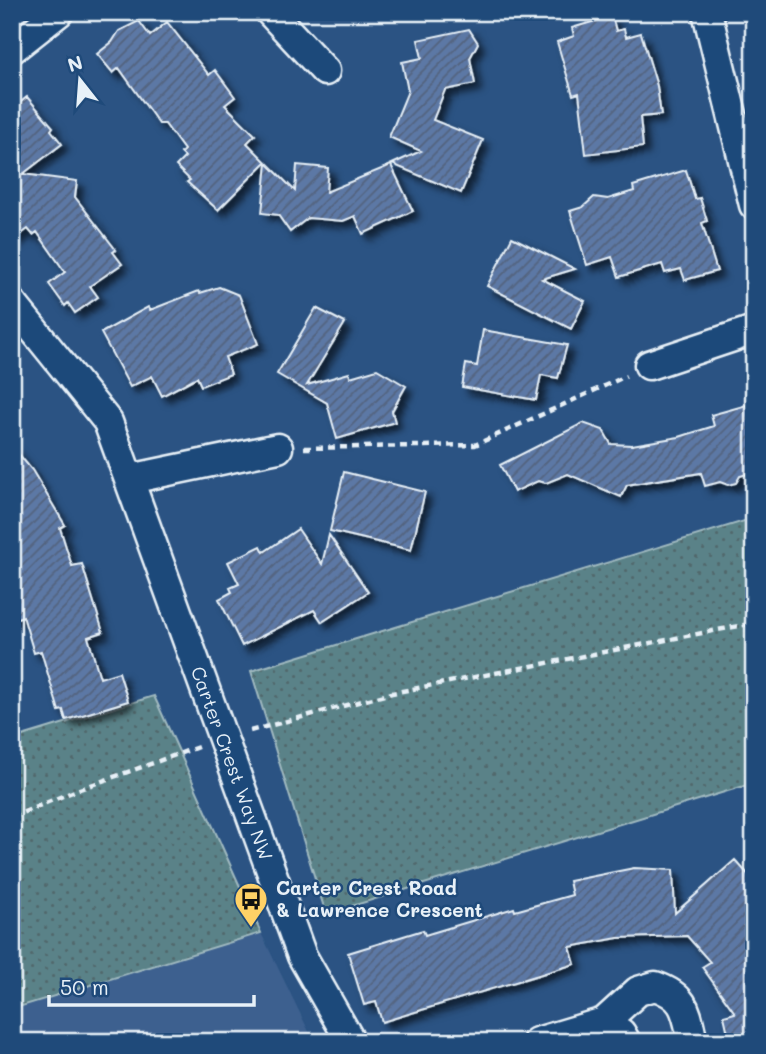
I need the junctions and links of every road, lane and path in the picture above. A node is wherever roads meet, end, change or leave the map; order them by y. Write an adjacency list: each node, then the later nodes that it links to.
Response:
1 (59, 12): 4 (street)
2 (270, 12): 5 (street)
3 (707, 12): 6 (street)
4 (12, 49)
5 (326, 71)
6 (754, 205)
7 (12, 303): 11 (street, Carter Crest Way NW)
8 (754, 330): 9 (street)
9 (649, 365): 10 (path)
10 (278, 448): 11 (street)
11 (131, 479): 13 (street, Carter Crest Way NW)
12 (754, 623): 13 (path)
13 (224, 738): 14 (path); 16 (street, Carter Crest Way NW)
14 (12, 817)
15 (604, 1022): 17 (street); 18 (street); 19 (street)
16 (351, 1042)
17 (537, 1042)
18 (626, 1042)
19 (693, 1042)

